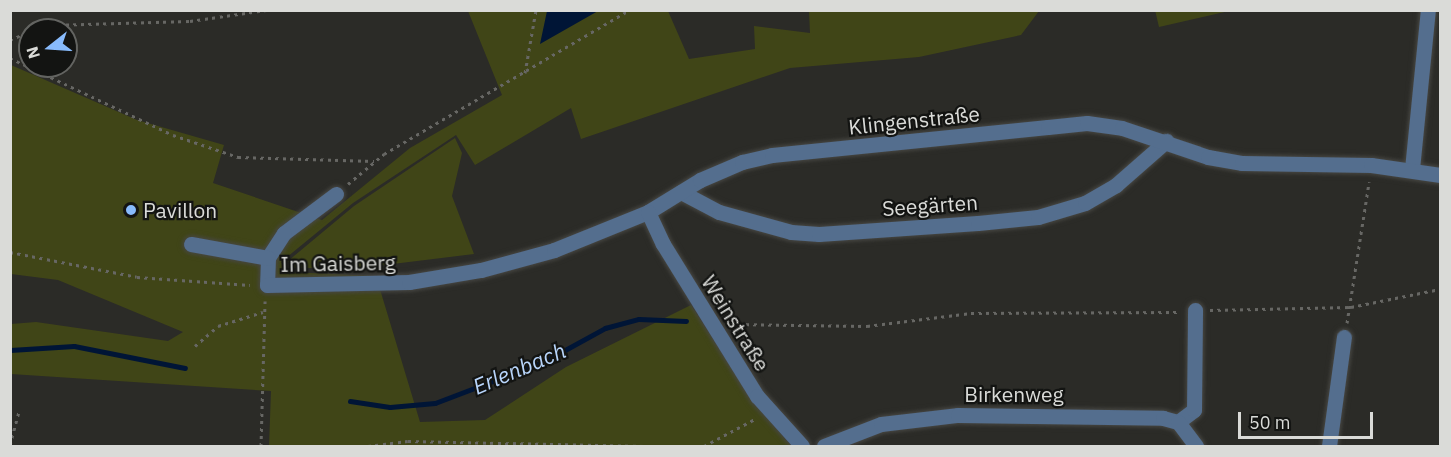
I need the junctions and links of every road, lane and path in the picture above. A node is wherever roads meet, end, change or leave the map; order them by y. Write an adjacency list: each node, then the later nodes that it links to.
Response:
1 (266, 10): 5 (path)
2 (536, 10): 7 (path)
3 (629, 10): 7 (path)
4 (1428, 10): 11 (street)
5 (78, 24)
6 (10, 58): 9 (path)
7 (525, 73): 9 (path)
8 (1166, 141): 10 (street, Klingenstraße); 13 (street, Klingenstraße); 13 (street, Seegärten)
9 (374, 161): 14 (path)
10 (1371, 165): 11 (street, Klingenstraße); 22 (path)
11 (1412, 169): 12 (street, Klingenstraße)
12 (1440, 175)
13 (681, 192): 15 (street, Klingenstraße)
14 (336, 194): 18 (street)
15 (648, 212): 19 (street, Klingenstraße); 25 (street, Weinstraße)
16 (191, 244): 18 (street, Im Gaisberg)
17 (10, 250): 20 (path)
18 (268, 258): 20 (street)
19 (409, 282): 20 (street, Im Gaisberg)
20 (267, 285): 24 (path)
21 (1440, 289): 22 (path)
22 (1351, 307): 23 (path); 26 (path)
23 (1195, 310): 25 (path); 30 (street)
24 (263, 312): 27 (path); 32 (path)
25 (717, 333): 28 (street, Weinstraße)
26 (1344, 337): 39 (street)
27 (195, 346)
28 (769, 410): 35 (path); 36 (street, Weinstraße)
29 (20, 412): 31 (path)
30 (1178, 422): 37 (street, Birkenweg); 38 (street)
31 (10, 445)
32 (261, 447)
33 (368, 447): 34 (path)
34 (656, 447)
35 (704, 447)
36 (802, 447)
37 (824, 447)
38 (1196, 447)
39 (1329, 447)

